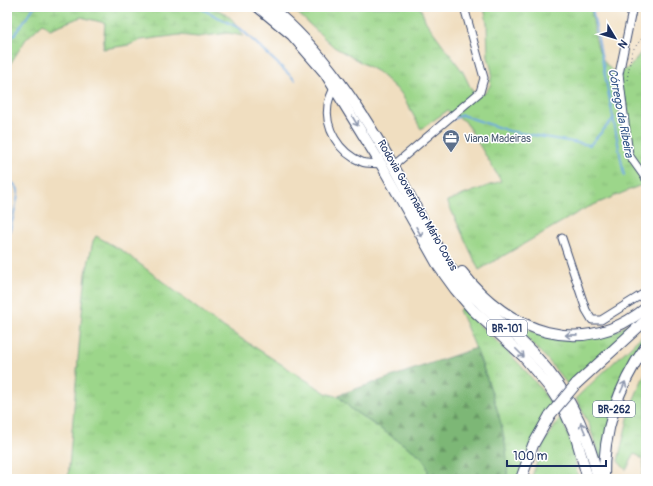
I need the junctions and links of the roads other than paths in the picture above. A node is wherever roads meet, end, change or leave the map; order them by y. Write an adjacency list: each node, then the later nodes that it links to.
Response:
1 (258, 7): 5 (highway, Rodovia Governador Mário Covas / BR-101)
2 (270, 7): 7 (highway, Rodovia Governador Mário Covas / BR-101)
3 (464, 7): 7 (street)
4 (632, 11): 8 (street)
5 (334, 86): 6 (highway, Rodovia Governador Mário Covas / BR-101, one-way to 6); 6 (street)
6 (381, 164): 20 (highway, Rodovia Governador Mário Covas / BR-101, one-way to 20)
7 (393, 166): 9 (highway, Rodovia Governador Mário Covas / BR-101)
8 (646, 179)
9 (409, 195): 16 (highway, one-way to 9); 25 (highway, Rodovia Governador Mário Covas / BR-101, one-way to 9)
10 (562, 238): 13 (street)
11 (646, 292): 13 (street)
12 (646, 308): 16 (highway)
13 (592, 320): 16 (street)
14 (646, 320): 18 (highway)
15 (646, 328): 18 (highway)
16 (598, 332)
17 (646, 346): 26 (highway, BR-262, one-way to 17)
18 (578, 386): 19 (highway, bridge)
19 (552, 417): 21 (highway); 22 (highway)
20 (572, 427): 23 (highway); 24 (highway, Rodovia Governador Mário Covas / BR-101)
21 (520, 479)
22 (528, 479)
23 (583, 479)
24 (588, 479)
25 (598, 479)
26 (604, 479)

